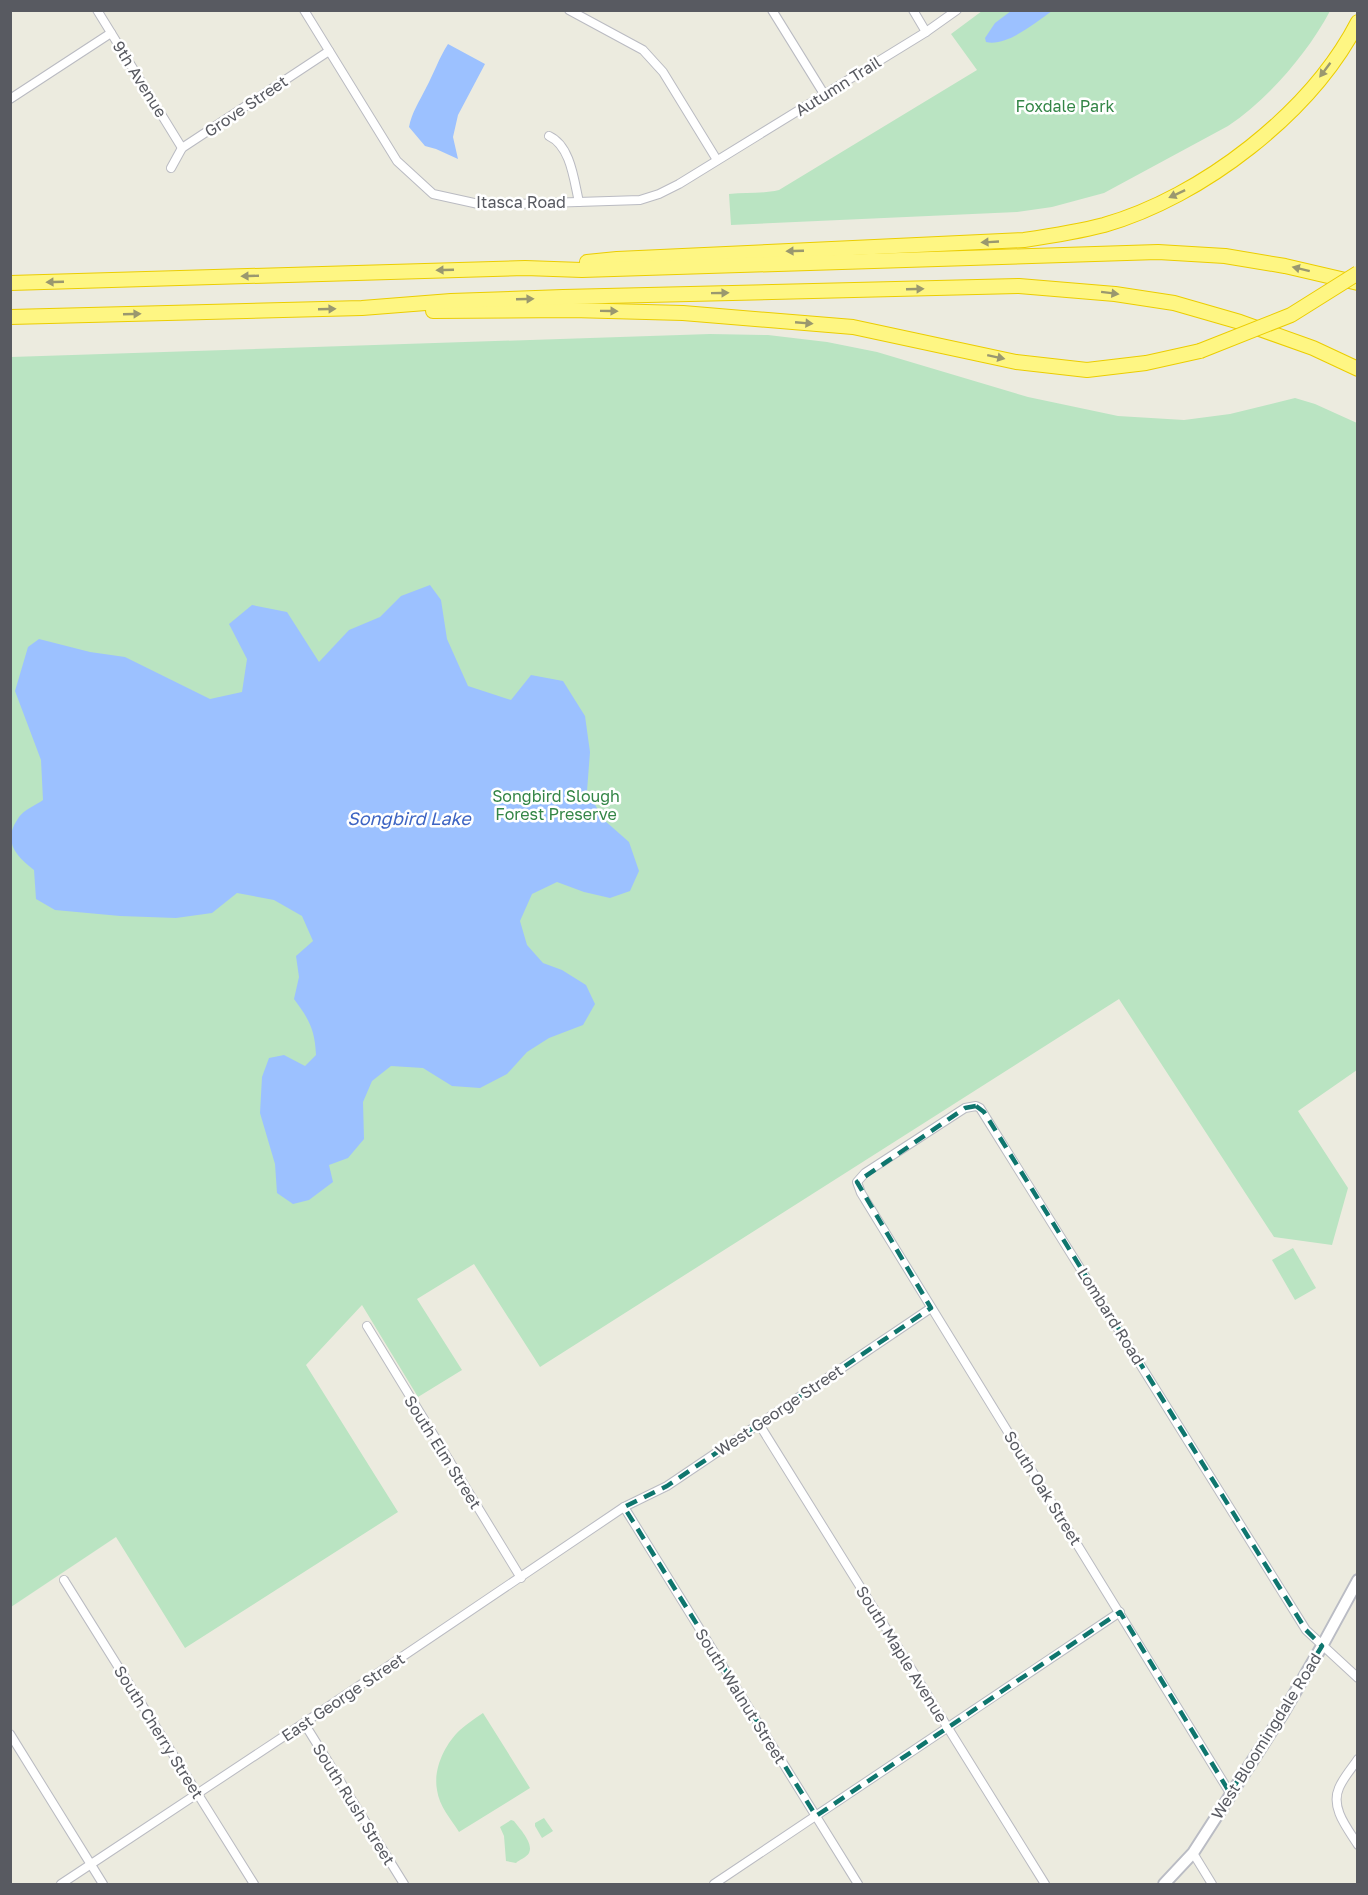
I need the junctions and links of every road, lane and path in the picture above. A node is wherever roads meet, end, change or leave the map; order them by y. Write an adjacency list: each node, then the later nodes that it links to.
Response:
1 (97, 10): 9 (street, 9th Avenue)
2 (304, 10): 10 (street, Itasca Road)
3 (569, 10): 15 (street)
4 (772, 10): 11 (street)
5 (913, 10): 8 (street)
6 (957, 10): 8 (street, Autumn Trail)
7 (1358, 22): 18 (highway, one-way to 18)
8 (926, 32): 11 (street, Autumn Trail)
9 (111, 33): 12 (street); 14 (street, 9th Avenue)
10 (329, 51): 14 (street, Grove Street); 17 (street, Itasca Road)
11 (824, 94): 15 (street, Autumn Trail)
12 (10, 99)
13 (549, 136): 17 (street)
14 (182, 148): 16 (street, Grove Street)
15 (717, 160): 17 (street, Itasca Road)
16 (171, 168)
17 (579, 202)
18 (525, 268): 20 (highway, one-way to 20); 21 (highway, one-way to 18)
19 (1358, 273): 22 (highway, one-way to 19, bridge)
20 (10, 283)
21 (1358, 283)
22 (362, 308): 23 (highway, one-way to 22); 24 (highway, one-way to 24)
23 (10, 318)
24 (1358, 369)
25 (857, 1182): 26 (street, South Oak Street); 34 (street, Lombard Road)
26 (931, 1308): 28 (street, West George Street); 33 (street, South Oak Street)
27 (366, 1326): 30 (street, South Elm Street)
28 (759, 1424): 29 (street, West George Street); 37 (street, South Maple Avenue)
29 (624, 1507): 30 (street, East George Street); 42 (street, South Walnut Street)
30 (521, 1578): 36 (street, East George Street)
31 (64, 1580): 40 (street, South Cherry Street)
32 (1358, 1580): 34 (street, West Bloomingdale Road)
33 (1120, 1612): 37 (street); 41 (street, South Oak Street)
34 (1322, 1646): 35 (street); 41 (street, West Bloomingdale Road)
35 (1358, 1678)
36 (304, 1723): 40 (street, East George Street); 49 (street, South Rush Street)
37 (947, 1728): 42 (street); 52 (street, South Maple Avenue)
38 (10, 1734): 45 (street)
39 (1358, 1759): 43 (street)
40 (197, 1793): 45 (street, East George Street); 48 (street, South Cherry Street)
41 (1230, 1793): 44 (street, West Bloomingdale Road)
42 (816, 1816): 50 (street); 51 (street, South Walnut Street)
43 (1358, 1845)
44 (1192, 1853): 53 (street, West Bloomingdale Road); 54 (street)
45 (91, 1865): 46 (street, East George Street); 47 (street)
46 (62, 1884)
47 (103, 1884)
48 (254, 1884)
49 (404, 1884)
50 (714, 1884)
51 (858, 1884)
52 (1045, 1884)
53 (1164, 1884)
54 (1212, 1884)

